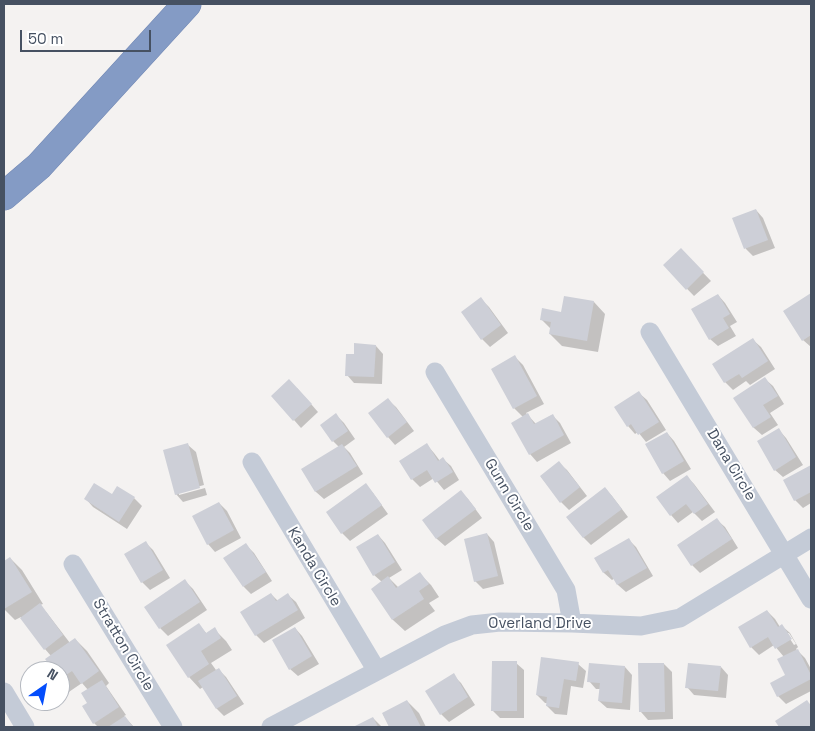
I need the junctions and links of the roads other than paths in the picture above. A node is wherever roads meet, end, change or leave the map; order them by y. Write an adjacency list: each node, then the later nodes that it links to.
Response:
1 (187, 4): 2 (highway)
2 (4, 196)
3 (650, 332): 7 (street, Dana Circle)
4 (435, 372): 10 (street, Gunn Circle)
5 (252, 462): 11 (street, Kanda Circle)
6 (811, 538): 7 (street, Overland Drive)
7 (785, 554): 9 (street, Dana Circle); 10 (street, Overland Drive)
8 (73, 564): 14 (street, Stratton Circle)
9 (811, 599)
10 (572, 622): 11 (street, Overland Drive)
11 (377, 671): 15 (street, Overland Drive)
12 (4, 692): 13 (street)
13 (26, 727)
14 (172, 727)
15 (271, 727)

